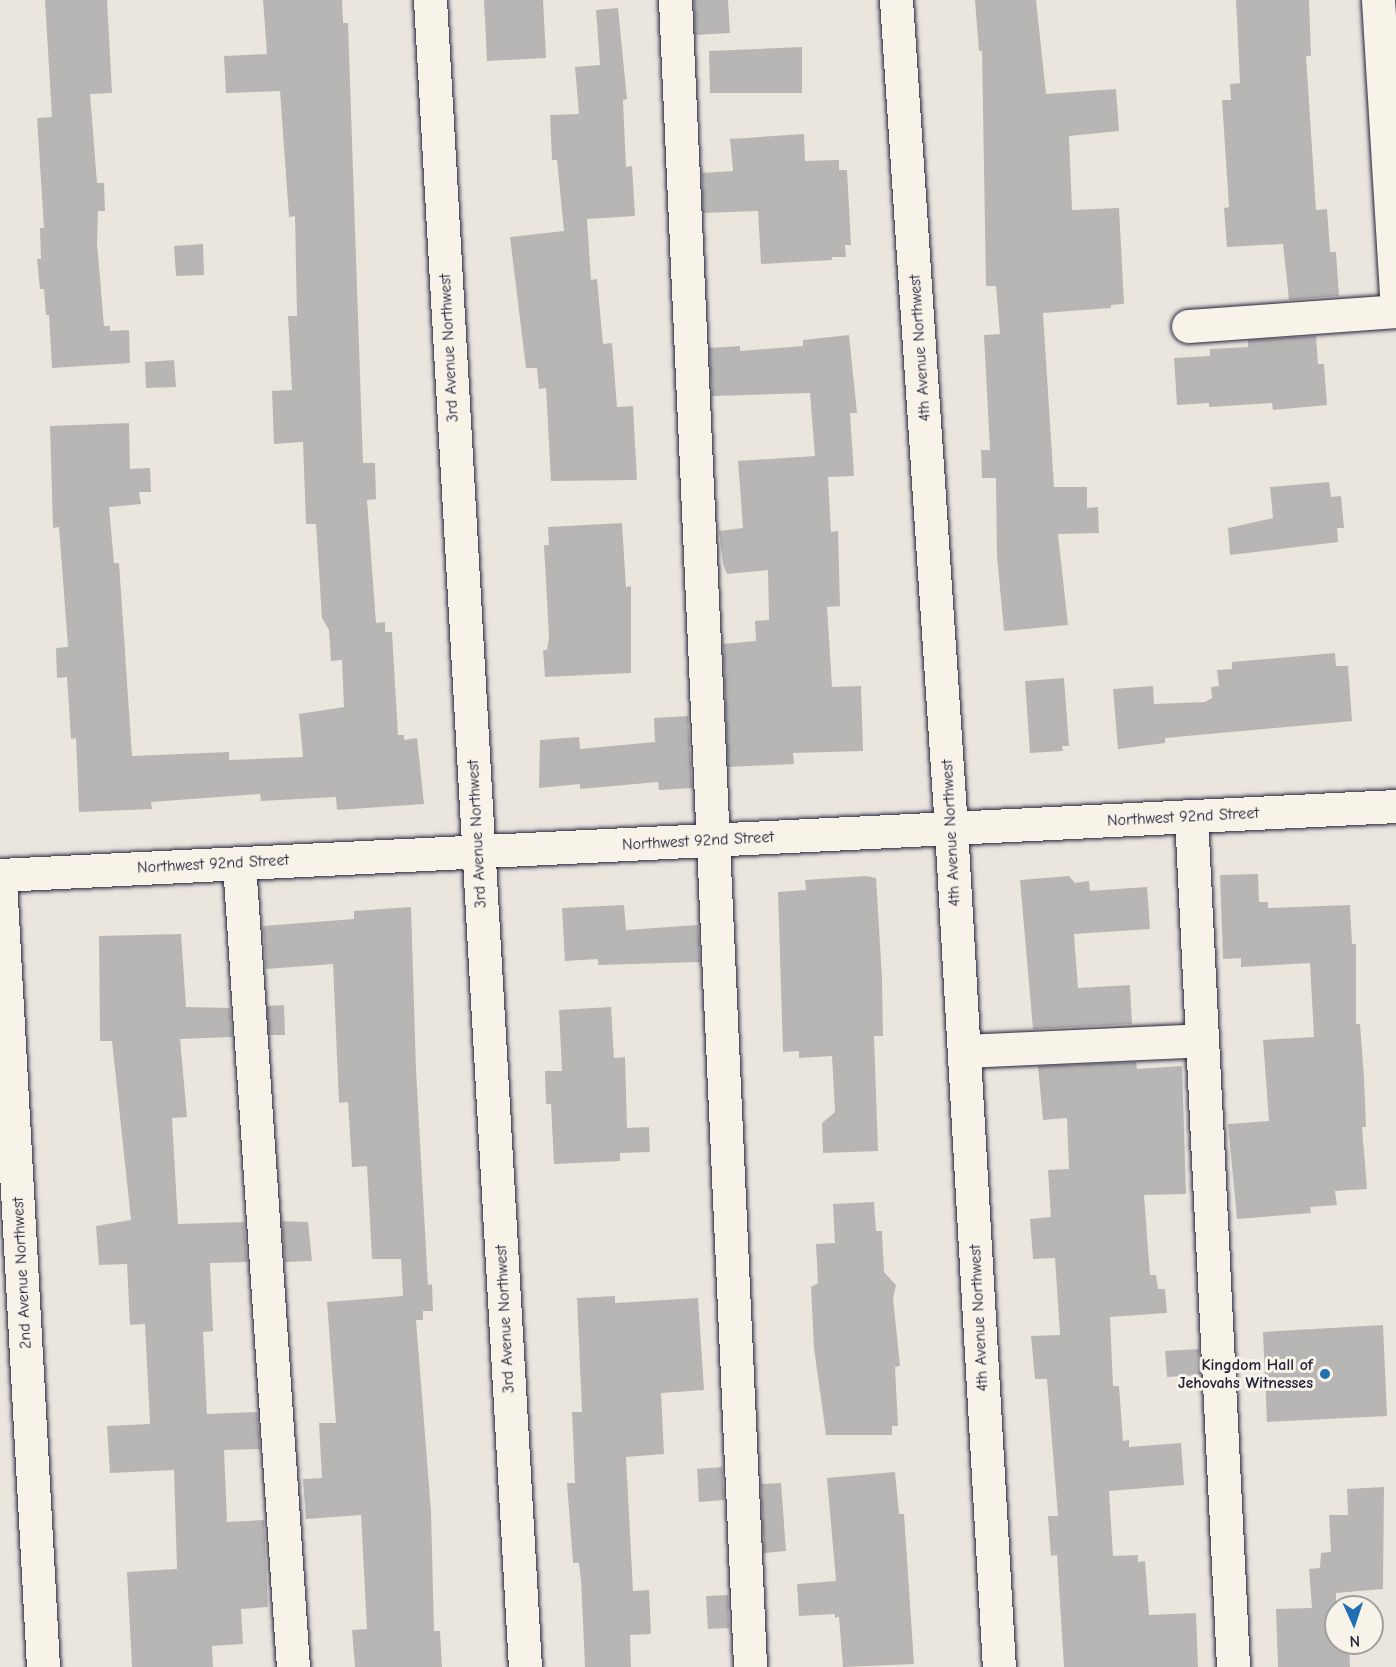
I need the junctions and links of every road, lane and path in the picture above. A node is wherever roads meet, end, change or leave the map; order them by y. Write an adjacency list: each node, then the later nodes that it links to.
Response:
1 (430, 0): 12 (street, 3rd Avenue Northwest)
2 (675, 0): 11 (street)
3 (896, 0): 10 (street, 4th Avenue Northwest)
4 (1378, 0): 5 (street)
5 (1396, 298)
6 (1396, 311): 7 (street)
7 (1188, 326)
8 (1396, 806): 9 (street, Northwest 92nd Street)
9 (1191, 816): 10 (street, Northwest 92nd Street); 16 (street)
10 (951, 828): 11 (street, Northwest 92nd Street); 17 (street, 4th Avenue Northwest)
11 (711, 840): 12 (street, Northwest 92nd Street); 21 (street)
12 (478, 852): 13 (street, Northwest 92nd Street); 20 (street, 3rd Avenue Northwest)
13 (239, 863): 14 (street, Northwest 92nd Street); 19 (street)
14 (0, 875)
15 (0, 880): 18 (street, 2nd Avenue Northwest)
16 (1202, 1040): 17 (street); 23 (street)
17 (964, 1052): 22 (street, 4th Avenue Northwest)
18 (43, 1667)
19 (293, 1667)
20 (525, 1667)
21 (750, 1667)
22 (999, 1667)
23 (1233, 1667)

